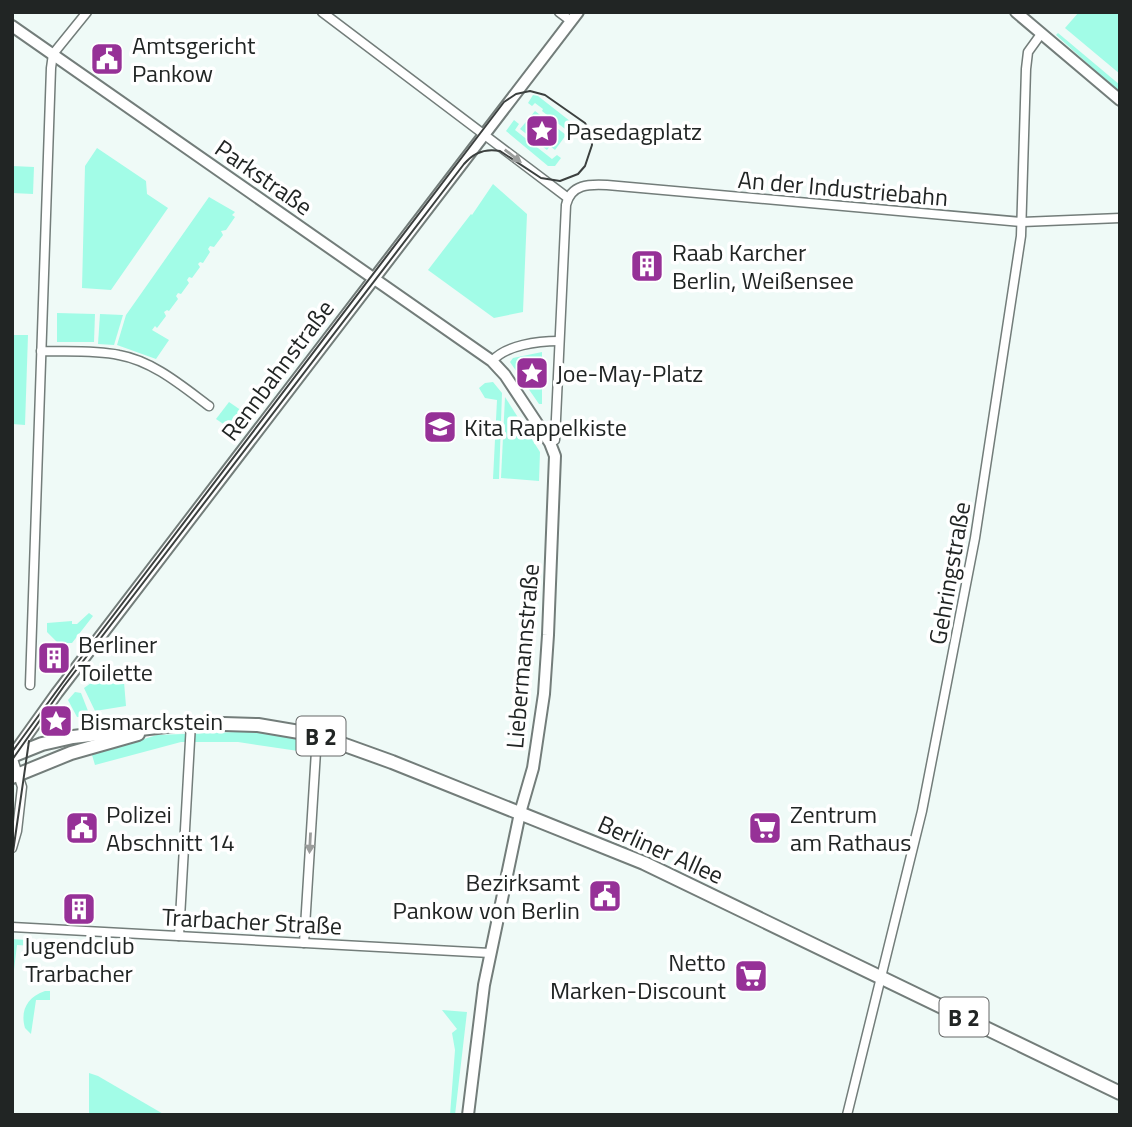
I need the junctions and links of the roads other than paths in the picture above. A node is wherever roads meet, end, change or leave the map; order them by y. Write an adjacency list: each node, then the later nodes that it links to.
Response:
1 (87, 12): 8 (street)
2 (322, 12): 10 (street)
3 (559, 12): 5 (street)
4 (1016, 12): 7 (street)
5 (574, 17): 10 (street, Rennbahnstraße)
6 (12, 26): 8 (street, Parkstraße)
7 (1041, 34): 9 (street); 13 (street, Gehringstraße)
8 (53, 54): 14 (street, Parkstraße); 16 (street)
9 (1120, 100)
10 (485, 134): 11 (street, one-way to 11); 14 (street, Rennbahnstraße)
11 (568, 198): 13 (street, An der Industriebahn); 15 (street, Liebermannstraße)
12 (1120, 218): 13 (street, An der Industriebahn)
13 (1022, 222): 34 (street, Gehringstraße)
14 (372, 279): 17 (street, Parkstraße); 24 (street, Rennbahnstraße)
15 (559, 341): 17 (street); 19 (street, Liebermannstraße)
16 (41, 351): 18 (street); 20 (street)
17 (492, 361): 19 (street, Parkstraße)
18 (209, 406)
19 (550, 443): 26 (street, Liebermannstraße)
20 (30, 685)
21 (191, 723): 22 (main road, Berliner Allee / B 2); 23 (main road, Berliner Allee / B 2); 31 (street)
22 (162, 727): 24 (main road, Berliner Allee / B 2); 25 (main road, Berliner Allee / B 2)
23 (317, 735): 26 (main road, Berliner Allee / B 2); 32 (street, one-way to 32)
24 (12, 756): 25 (street)
25 (16, 775): 29 (street)
26 (520, 813): 33 (street, Liebermannstraße); 34 (main road, Berliner Allee / B 2)
27 (12, 814): 28 (street)
28 (12, 836)
29 (12, 848)
30 (12, 927): 31 (street, Trarbacher Straße)
31 (179, 936): 32 (street, Trarbacher Straße)
32 (304, 943): 33 (street, Trarbacher Straße)
33 (490, 953): 36 (street, Liebermannstraße)
34 (881, 976): 35 (main road, Berliner Allee / B 2); 37 (street, Gehringstraße)
35 (1120, 1093)
36 (468, 1115)
37 (847, 1115)

